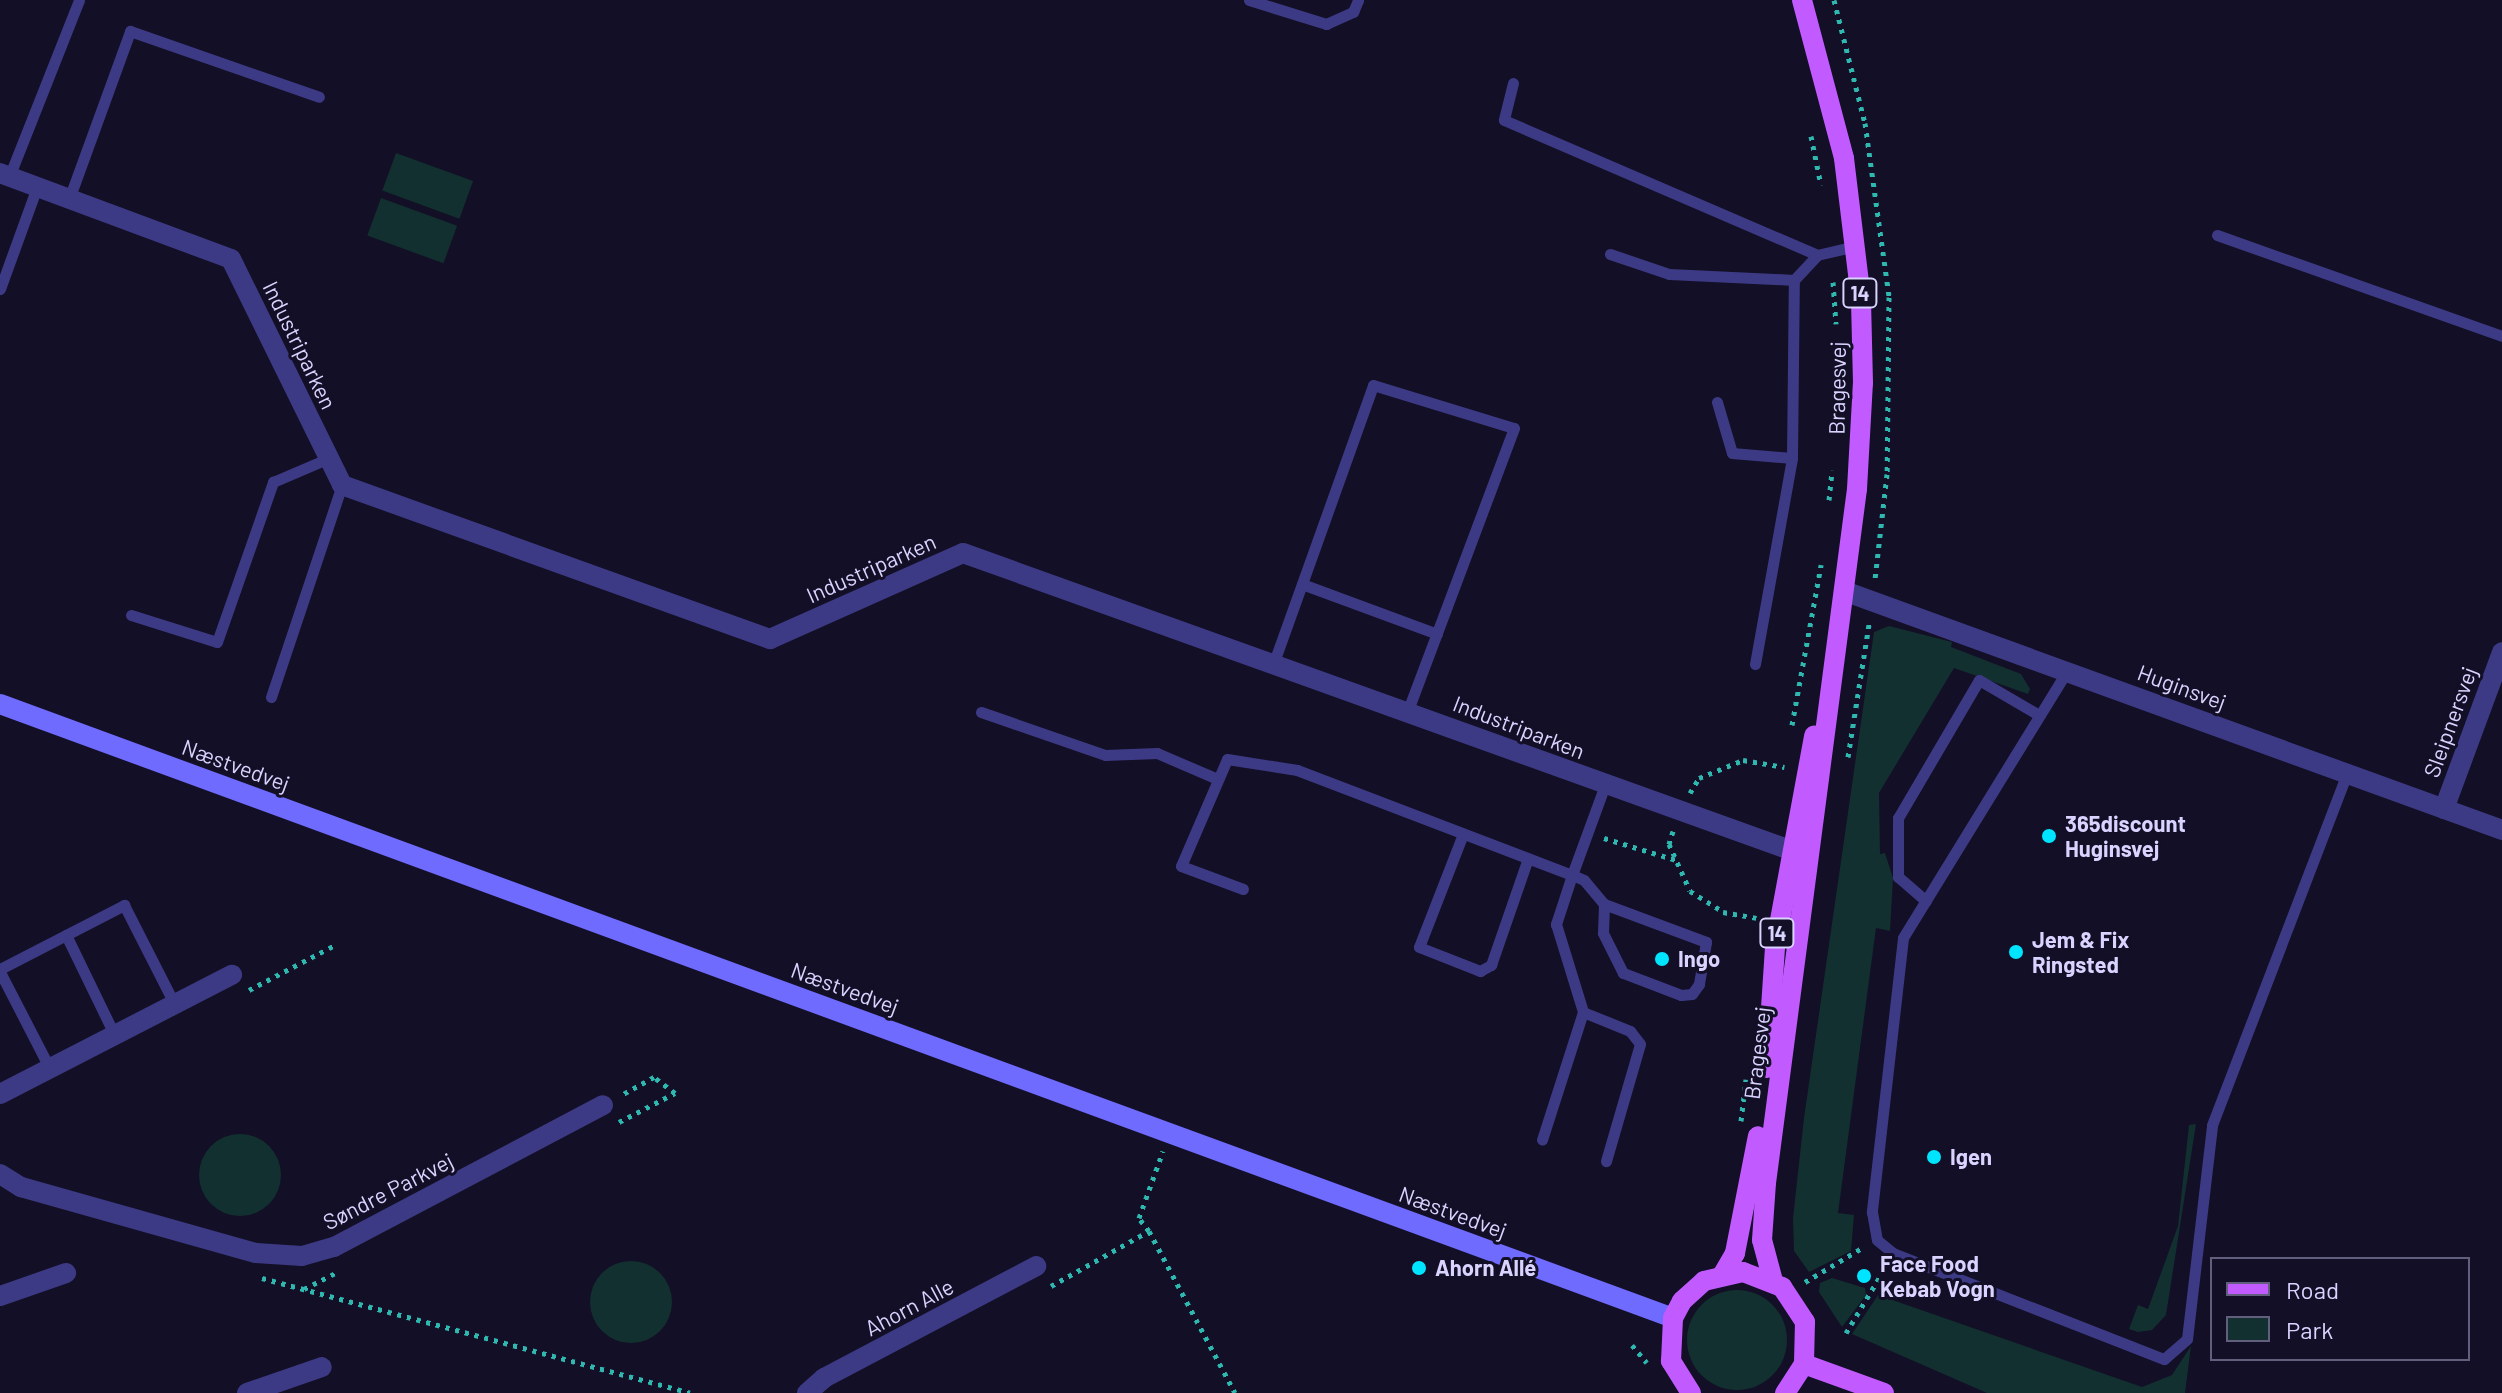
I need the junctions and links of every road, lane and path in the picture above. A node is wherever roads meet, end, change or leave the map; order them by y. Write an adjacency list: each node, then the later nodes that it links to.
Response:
1 (79, 0): 8 (lane)
2 (1249, 0): 3 (lane)
3 (1358, 0)
4 (1802, 0): 13 (main road, Bragesvej / 14)
5 (1513, 83): 16 (lane)
6 (319, 97): 10 (lane)
7 (1810, 131): 11 (path)
8 (5, 175): 9 (street, Industriparken)
9 (37, 187): 10 (street, Industriparken); 18 (lane)
10 (69, 199): 25 (street, Industriparken)
11 (1825, 201)
12 (2217, 235): 20 (lane)
13 (1855, 246): 14 (lane); 31 (main road, Bragesvej / 14)
14 (1831, 251): 16 (lane); 19 (path)
15 (1610, 254): 17 (lane)
16 (1817, 255): 17 (lane)
17 (1794, 280): 26 (lane)
18 (0, 289)
19 (1836, 327)
20 (2502, 336)
21 (1837, 342): 23 (path)
22 (1717, 402): 26 (lane)
23 (1836, 411)
24 (1833, 454): 28 (path)
25 (329, 458): 27 (street, Industriparken); 32 (lane)
26 (1792, 458): 36 (lane)
27 (342, 485): 35 (street, Industriparken); 38 (lane)
28 (1829, 511)
29 (1823, 554): 43 (path)
30 (1302, 584): 33 (lane); 33 (lane); 35 (lane)
31 (1844, 591): 37 (street, Huginsvej); 50 (main road, Bragesvej); 54 (main road, Bragesvej / 14)
32 (131, 615)
33 (1437, 634): 40 (lane)
34 (2502, 652): 49 (street, Sleipnersvej)
35 (1274, 662): 40 (street, Industriparken)
36 (1755, 664)
37 (2067, 671): 42 (lane); 45 (street, Huginsvej)
38 (271, 697)
39 (0, 704): 75 (main road, Næstvedvej)
40 (1408, 710): 48 (street, Industriparken)
41 (981, 712): 46 (lane)
42 (2039, 715): 59 (lane); 59 (lane)
43 (1790, 736)
44 (1787, 751): 47 (path)
45 (2347, 773): 49 (street, Huginsvej); 82 (lane)
46 (1215, 778): 53 (lane); 58 (lane)
47 (1781, 782)
48 (1605, 785): 52 (lane); 54 (street, Industriparken)
49 (2444, 809): 51 (street, Huginsvej)
50 (1812, 830): 54 (main road); 66 (main road, Bragesvej)
51 (2502, 830)
52 (1588, 832): 56 (path); 57 (lane)
53 (1463, 834): 55 (lane); 55 (lane)
54 (1790, 850): 66 (street); 86 (main road, Bragesvej / 14)
55 (1528, 858): 57 (lane)
56 (1676, 860)
57 (1572, 875): 61 (lane); 68 (lane)
58 (1243, 889)
59 (1926, 901): 81 (lane)
60 (1759, 903): 62 (path)
61 (1604, 904): 61 (lane)
62 (1755, 932)
63 (66, 935): 64 (lane); 67 (lane); 69 (lane)
64 (0, 971): 71 (lane)
65 (232, 975): 67 (street)
66 (1788, 999): 83 (main road, Bragesvej)
67 (175, 1005): 69 (street)
68 (1583, 1012): 77 (lane); 78 (lane)
69 (115, 1036): 71 (street)
70 (1747, 1064): 76 (path)
71 (50, 1069): 73 (street)
72 (675, 1093): 74 (path)
73 (0, 1094)
74 (603, 1105): 79 (street, Søndre Parkvej)
75 (1170, 1134): 80 (path); 93 (main road, Næstvedvej)
76 (1738, 1138)
77 (1542, 1140)
78 (1606, 1161)
79 (0, 1174)
80 (1149, 1231): 90 (path); 101 (path)
81 (1877, 1240): 82 (lane); 89 (path)
82 (1893, 1253): 94 (path)
83 (1764, 1257): 88 (main road, Bragesvej); 89 (path)
84 (1036, 1266): 100 (street, Ahorn Alle)
85 (66, 1273): 92 (street)
86 (1723, 1274): 88 (main road); 93 (main road)
87 (258, 1277): 99 (path)
88 (1773, 1281): 95 (main road)
89 (1804, 1283): 91 (path)
90 (1046, 1288)
91 (1809, 1290)
92 (0, 1296)
93 (1664, 1315): 97 (path); 102 (main road)
94 (1846, 1333)
95 (1804, 1364): 103 (main road); 104 (main road)
96 (322, 1367): 98 (street)
97 (1654, 1367)
98 (247, 1393)
99 (690, 1393)
100 (807, 1393)
101 (1235, 1393)
102 (1691, 1393)
103 (1785, 1393)
104 (1884, 1393)

